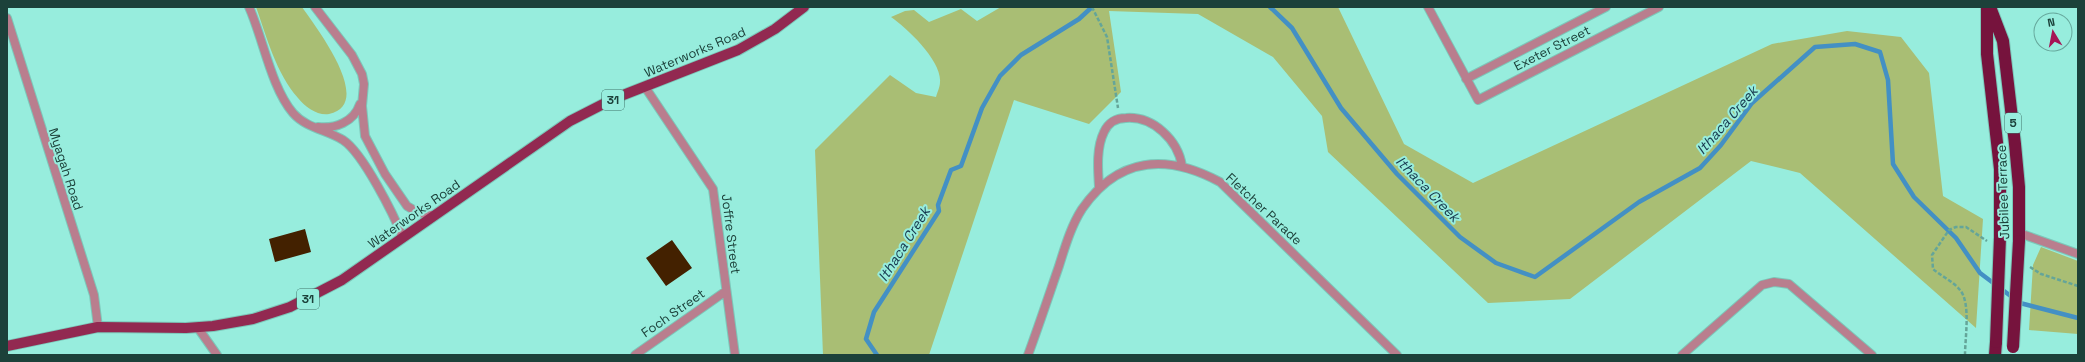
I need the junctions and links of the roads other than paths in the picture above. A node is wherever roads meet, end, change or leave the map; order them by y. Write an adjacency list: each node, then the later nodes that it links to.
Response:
1 (249, 7): 13 (street)
2 (315, 7): 12 (street)
3 (804, 7): 11 (main road, Waterworks Road / 31)
4 (1428, 7): 10 (street, Exeter Street)
5 (1606, 7): 10 (street, Exeter Street)
6 (1658, 7): 10 (street, Exeter Street)
7 (1987, 7): 34 (highway, Jubilee Terrace / 5, bridge)
8 (1990, 7): 19 (highway, Jubilee Terrace / 5)
9 (7, 18): 23 (street, Myagah Road)
10 (1466, 79)
11 (645, 87): 18 (main road, Waterworks Road / 31); 22 (street, Joffre Street)
12 (362, 96): 13 (street); 15 (street)
13 (304, 122): 16 (street)
14 (1182, 166): 17 (street, Fletcher Parade); 17 (street); 31 (street, Fletcher Parade)
15 (385, 174): 16 (street); 18 (street)
16 (374, 180): 20 (street)
17 (1099, 187): 30 (street, Fletcher Parade)
18 (434, 216): 20 (main road, Waterworks Road / 31)
19 (2019, 237): 21 (street); 26 (highway, Jubilee Terrace / 5, bridge)
20 (403, 238): 24 (main road, Waterworks Road / 31)
21 (2078, 254)
22 (726, 291): 28 (street, Foch Street); 29 (street, Joffre Street)
23 (98, 327): 24 (main road, Waterworks Road / 31); 25 (main road, Waterworks Road / 31)
24 (198, 328): 27 (street)
25 (7, 346)
26 (2013, 351)
27 (217, 355)
28 (635, 355)
29 (735, 355)
30 (1028, 355)
31 (1397, 355)
32 (1682, 355): 33 (street)
33 (1872, 355)
34 (1995, 355)

